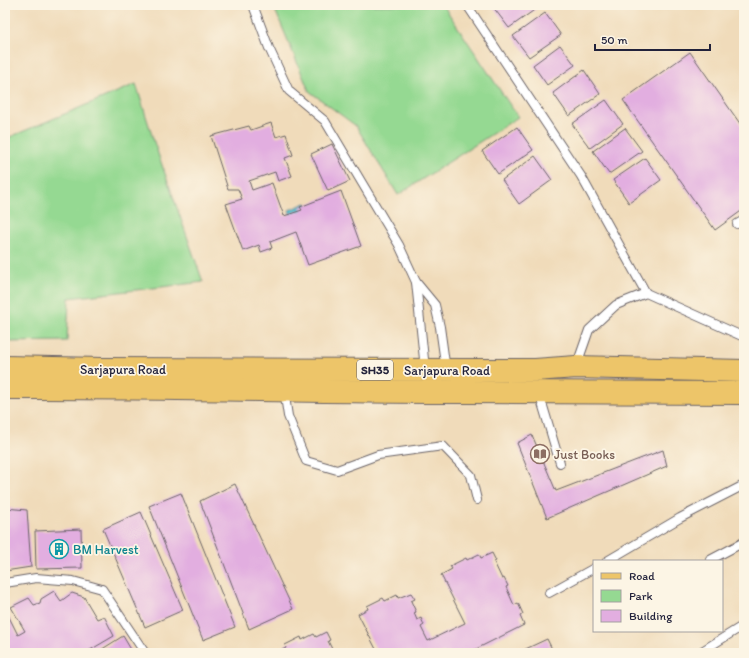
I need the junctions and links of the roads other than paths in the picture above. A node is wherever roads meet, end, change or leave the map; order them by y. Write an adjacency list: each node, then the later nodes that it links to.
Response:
1 (253, 5): 3 (lane)
2 (467, 5): 4 (lane)
3 (416, 282): 8 (lane); 8 (lane)
4 (646, 293): 5 (lane); 7 (lane)
5 (744, 336)
6 (5, 367): 11 (main road, Sarjapura Road / SH35)
7 (576, 367): 10 (main road, Sarjapura Road / SH35); 12 (main road, Sarjapura Road / SH35)
8 (436, 370): 9 (main road, Sarjapura Road / SH35); 11 (main road, Sarjapura Road / SH35)
9 (469, 370): 12 (main road, Sarjapura Road / SH35); 15 (main road)
10 (744, 372)
11 (102, 378): 13 (main road, Sarjapura Road); 14 (main road, Sarjapura Road)
12 (537, 381): 15 (main road, Sarjapura Road); 16 (main road, Sarjapura Road); 17 (lane)
13 (5, 388)
14 (283, 390): 15 (main road, Sarjapura Road); 19 (lane)
15 (469, 392)
16 (744, 394)
17 (560, 463)
18 (744, 484): 21 (lane)
19 (477, 500)
20 (744, 542): 22 (lane)
21 (609, 560)
22 (710, 560)
23 (593, 569): 25 (lane)
24 (5, 583): 27 (lane)
25 (549, 593)
26 (744, 625): 28 (lane)
27 (145, 653)
28 (699, 653)

